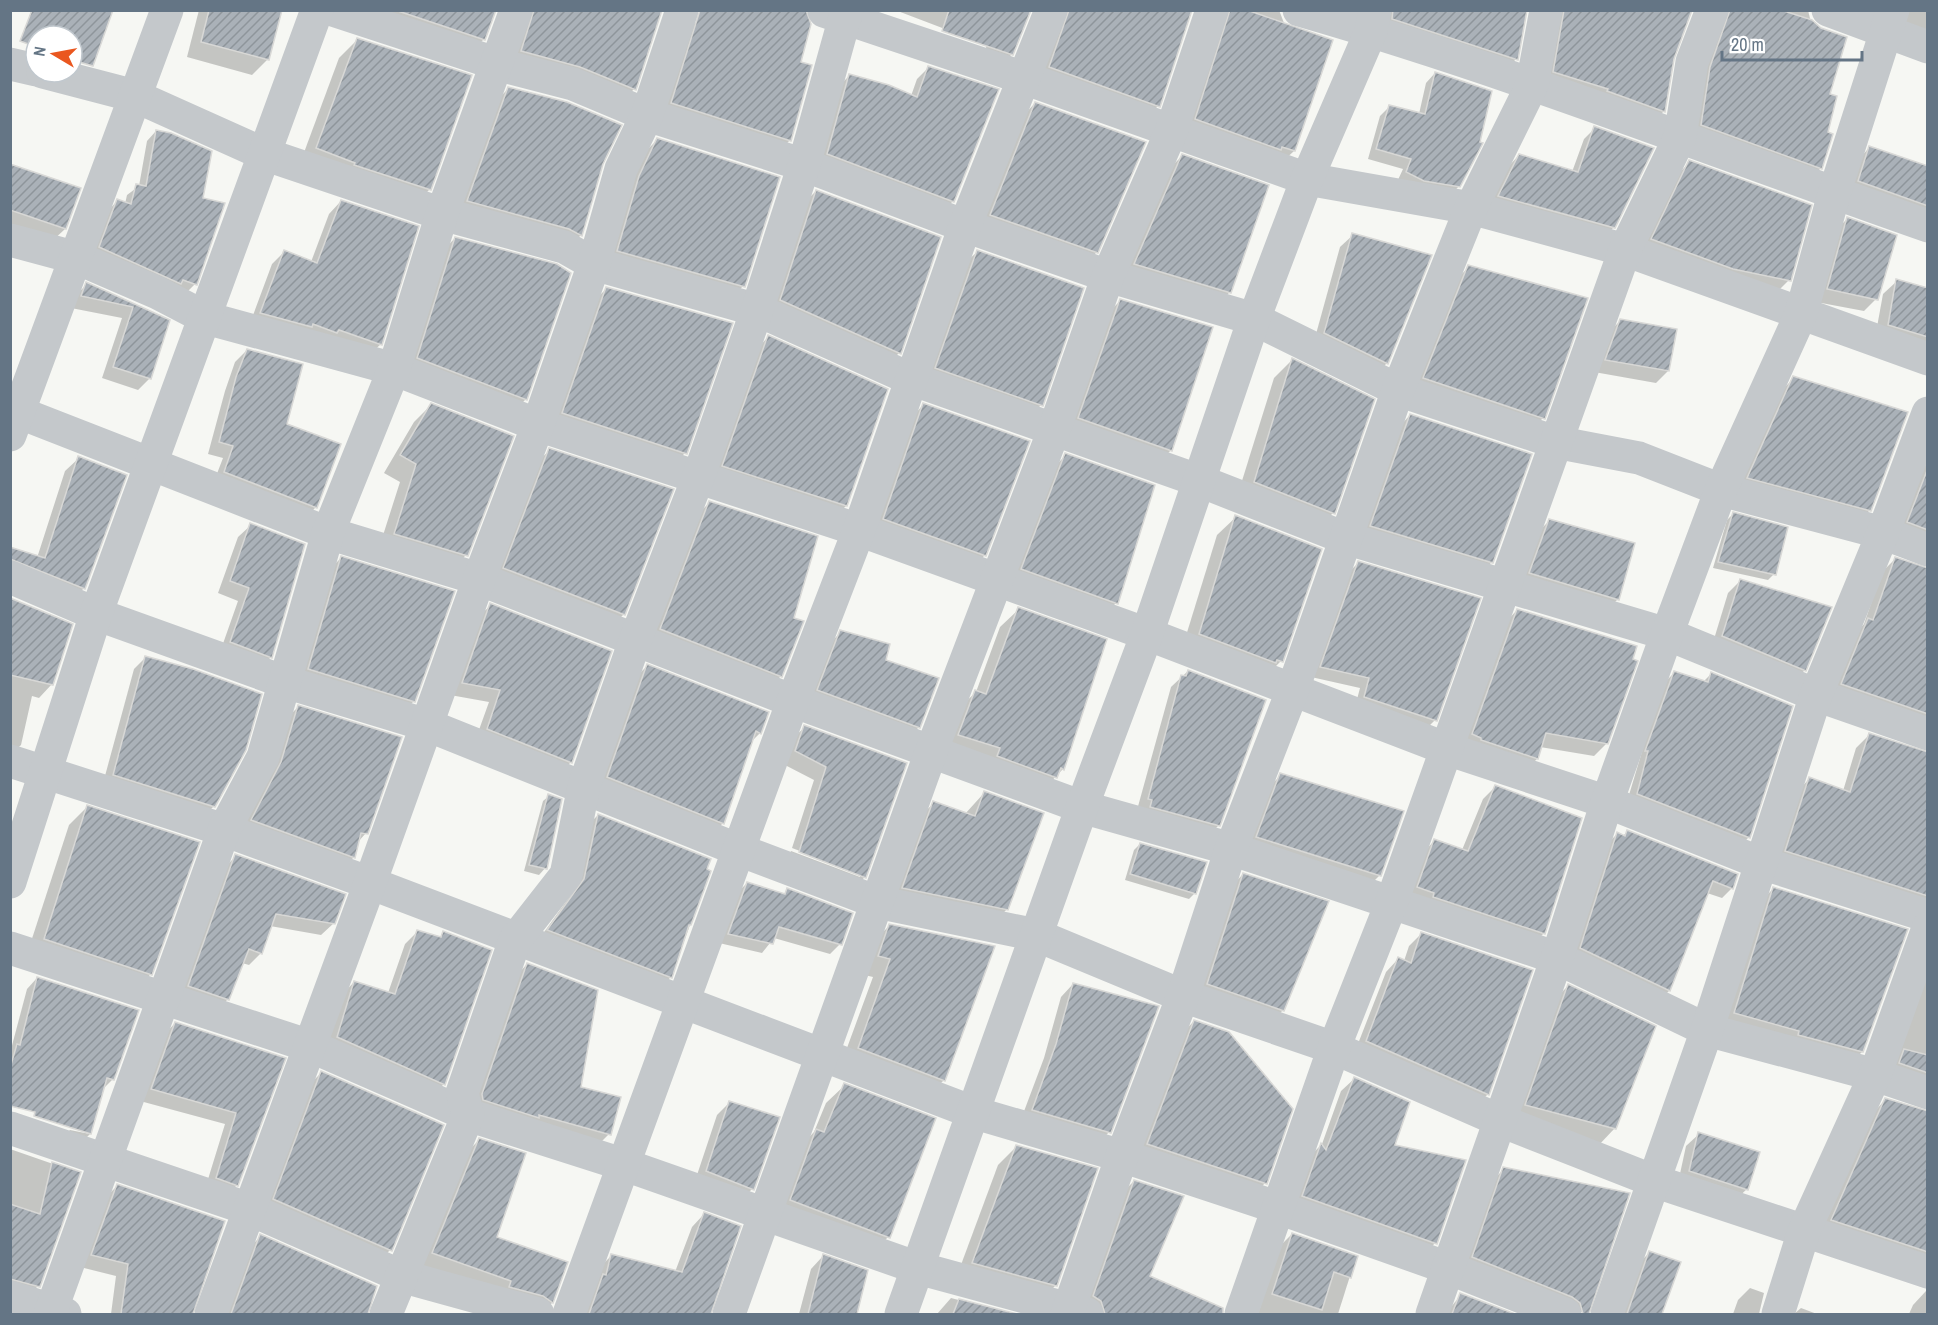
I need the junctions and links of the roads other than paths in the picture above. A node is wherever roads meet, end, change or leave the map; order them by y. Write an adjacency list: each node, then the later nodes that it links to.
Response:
1 (167, 10): 20 (street)
2 (317, 10): 24 (street)
3 (333, 10): 16 (street)
4 (516, 10): 16 (street)
5 (681, 10): 21 (street)
6 (1051, 10): 17 (street)
7 (1212, 10): 22 (street)
8 (1299, 10): 13 (street)
9 (1546, 10): 19 (street)
10 (1712, 10): 23 (street)
11 (1828, 10): 14 (street)
12 (838, 13): 17 (street); 25 (street)
13 (1373, 21): 19 (street); 26 (street)
14 (1890, 21): 15 (street); 27 (street)
15 (1928, 47)
16 (496, 64): 21 (street); 29 (street)
17 (1024, 78): 22 (street); 30 (street)
18 (84, 83): 20 (street)
19 (1532, 86): 23 (street); 28 (street)
20 (135, 96): 24 (street); 34 (street)
21 (647, 115): 25 (street); 35 (street)
22 (1171, 132): 26 (street); 36 (street)
23 (1680, 137): 27 (street); 33 (street)
24 (264, 154): 29 (street); 39 (street)
25 (804, 165): 30 (street); 37 (street)
26 (1307, 179): 28 (street); 40 (street)
27 (1834, 194): 31 (street); 38 (street)
28 (1471, 208): 33 (street); 44 (street)
29 (442, 214): 35 (street); 42 (street)
30 (965, 226): 36 (street); 43 (street)
31 (1928, 226)
32 (10, 240): 34 (street)
33 (1624, 250): 38 (street); 49 (street)
34 (77, 258): 39 (street); 46 (street)
35 (594, 264): 37 (street); 47 (street)
36 (1108, 276): 40 (street); 48 (street)
37 (757, 310): 43 (street); 51 (street)
38 (1801, 314): 41 (street); 53 (street)
39 (206, 318): 42 (street); 50 (street)
40 (1254, 320): 44 (street); 52 (street)
41 (1928, 359)
42 (394, 369): 47 (street); 55 (street)
43 (911, 379): 48 (street); 54 (street)
44 (1398, 390): 49 (street); 57 (street)
45 (1928, 413): 56 (street)
46 (13, 419): 50 (street)
47 (538, 425): 51 (street); 60 (street)
48 (1054, 430): 52 (street); 61 (street)
49 (1554, 442): 53 (street); 62 (street)
50 (151, 463): 55 (street); 63 (street)
51 (698, 478): 54 (street); 66 (street)
52 (1200, 481): 57 (street); 64 (street)
53 (1720, 490): 56 (street); 65 (street)
54 (859, 530): 61 (street); 70 (street)
55 (328, 533): 60 (street); 67 (street)
56 (1883, 533): 58 (street); 69 (street)
57 (1345, 538): 62 (street); 68 (street)
58 (1928, 550)
59 (10, 577): 63 (street)
60 (479, 579): 66 (street); 71 (street)
61 (995, 580): 64 (street); 74 (street)
62 (1504, 584): 65 (street); 73 (street)
63 (96, 614): 67 (street); 76 (street)
64 (1147, 634): 68 (street); 79 (street)
65 (1667, 634): 69 (street); 78 (street)
66 (636, 638): 70 (street); 77 (street)
67 (285, 682): 71 (street); 80 (street)
68 (1293, 689): 73 (street); 81 (street)
69 (1816, 695): 72 (street); 83 (street)
70 (794, 701): 74 (street); 82 (street)
71 (427, 725): 77 (street); 85 (street)
72 (1928, 734)
73 (1446, 749): 78 (street); 87 (street)
74 (931, 752): 79 (street); 86 (street)
75 (10, 761): 76 (street)
76 (45, 774): 80 (street); 84 (street)
77 (584, 786): 82 (street); 91 (street)
78 (1607, 802): 83 (street); 93 (street)
79 (1082, 807): 81 (street); 90 (street)
80 (224, 830): 85 (street); 95 (street)
81 (1231, 849): 87 (street); 94 (street)
82 (739, 850): 86 (street); 96 (street)
83 (1761, 863): 88 (street); 97 (street)
84 (10, 882)
85 (370, 883): 91 (street); 98 (street)
86 (877, 902): 90 (street); 100 (street)
87 (1391, 904): 93 (street); 99 (street)
88 (1928, 916)
89 (1928, 928): 101 (street)
90 (1036, 934): 94 (street); 103 (street)
91 (515, 940): 96 (street); 104 (street)
92 (10, 948): 95 (street)
93 (1557, 958): 97 (street); 105 (street)
94 (1183, 996): 99 (street); 107 (street)
95 (164, 997): 98 (street); 108 (street)
96 (684, 1004): 100 (street); 109 (street)
97 (1707, 1030): 101 (street); 110 (street)
98 (310, 1046): 104 (street); 111 (street)
99 (1334, 1048): 105 (street); 112 (street)
100 (824, 1054): 103 (street); 113 (street)
101 (1875, 1075): 102 (street); 114 (street)
102 (1928, 1092)
103 (975, 1113): 107 (street); 115 (street)
104 (468, 1115): 109 (street); 118 (street)
105 (1501, 1121): 110 (street); 116 (street)
106 (10, 1128): 108 (street)
107 (1122, 1156): 112 (street); 121 (street)
108 (105, 1159): 111 (street); 120 (street)
109 (625, 1165): 113 (street); 125 (street)
110 (1654, 1181): 114 (street); 131 (street)
111 (249, 1209): 118 (street); 122 (street)
112 (1279, 1209): 116 (street); 128 (street)
113 (765, 1215): 115 (street); 126 (street)
114 (1804, 1231): 117 (street); 132 (street)
115 (918, 1268): 121 (street); 127 (street)
116 (1448, 1268): 129 (street); 130 (street)
117 (1928, 1272)
118 (401, 1275): 123 (street); 124 (street)
119 (10, 1297): 120 (street)
120 (56, 1313)
121 (1074, 1313)
122 (211, 1314)
123 (386, 1314)
124 (538, 1314)
125 (569, 1314)
126 (729, 1314)
127 (901, 1314)
128 (1241, 1314)
129 (1432, 1314)
130 (1565, 1314)
131 (1607, 1314)
132 (1778, 1314)

